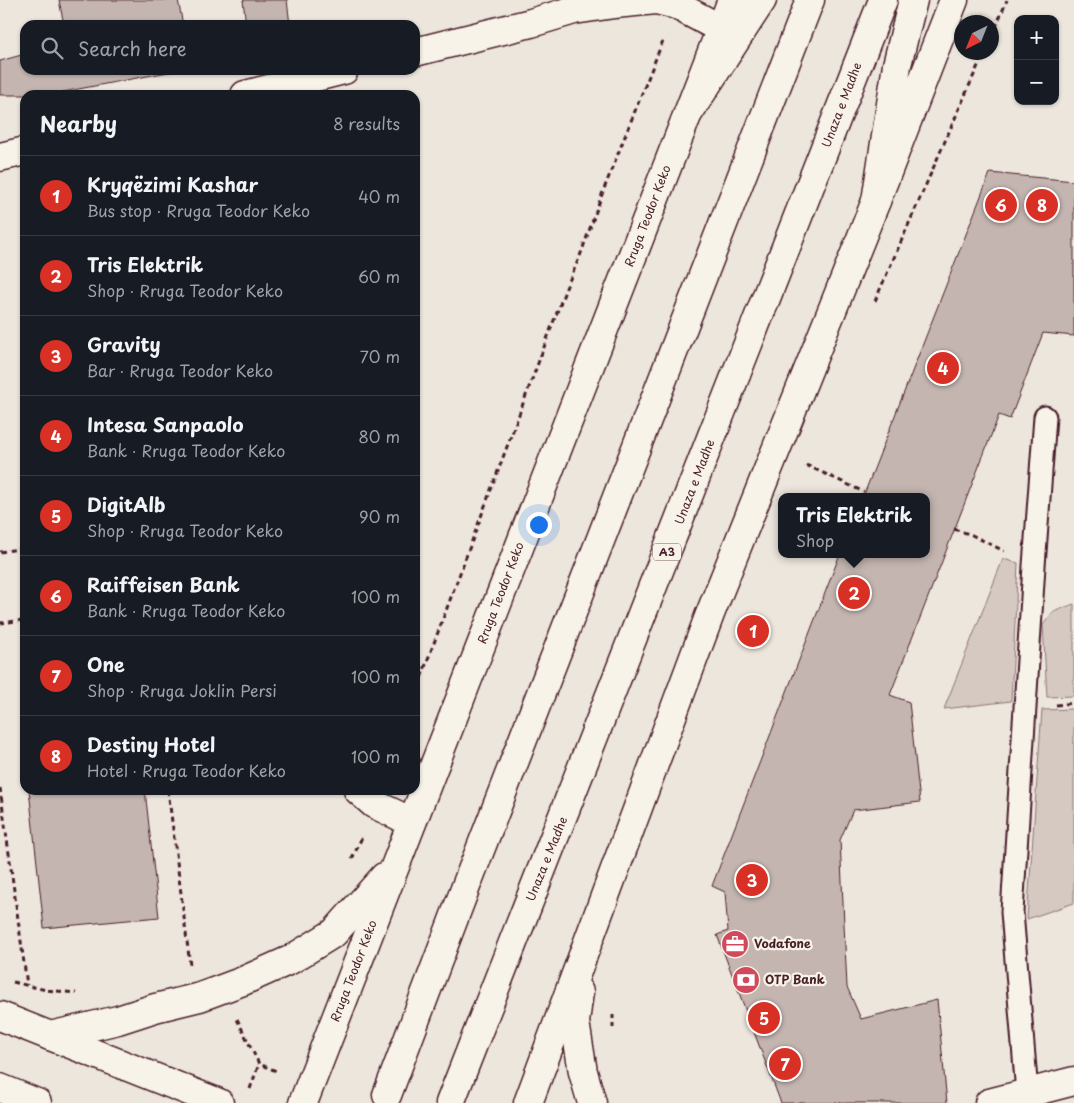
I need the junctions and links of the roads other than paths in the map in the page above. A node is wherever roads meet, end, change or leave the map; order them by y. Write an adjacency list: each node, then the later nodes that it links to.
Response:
1 (732, 0): 8 (main road, Rruga Teodor Keko)
2 (762, 0): 12 (main road)
3 (810, 0): 26 (main road)
4 (883, 0): 30 (main road, Unaza e Madhe / A3)
5 (913, 0): 15 (main road)
6 (954, 0): 15 (main road)
7 (527, 11): 8 (main road); 9 (main road)
8 (721, 29): 12 (main road, Rruga Teodor Keko)
9 (420, 50)
10 (324, 75): 11 (main road)
11 (265, 90)
12 (688, 112): 18 (main road, Rruga Teodor Keko)
13 (20, 152): 14 (main road)
14 (0, 157)
15 (876, 201): 20 (main road)
16 (1045, 417): 25 (lane)
17 (366, 797): 18 (main road)
18 (412, 822): 19 (main road, Rruga Teodor Keko)
19 (396, 863): 22 (main road); 29 (main road, Rruga Teodor Keko)
20 (584, 951): 31 (main road); 32 (main road)
21 (0, 1016): 22 (main road)
22 (50, 1036): 28 (main road)
23 (1074, 1081): 25 (main road)
24 (0, 1088): 27 (main road)
25 (1027, 1093): 33 (main road)
26 (387, 1095)
27 (34, 1102)
28 (219, 1103)
29 (303, 1103)
30 (450, 1103)
31 (528, 1103)
32 (592, 1103)
33 (989, 1103)

